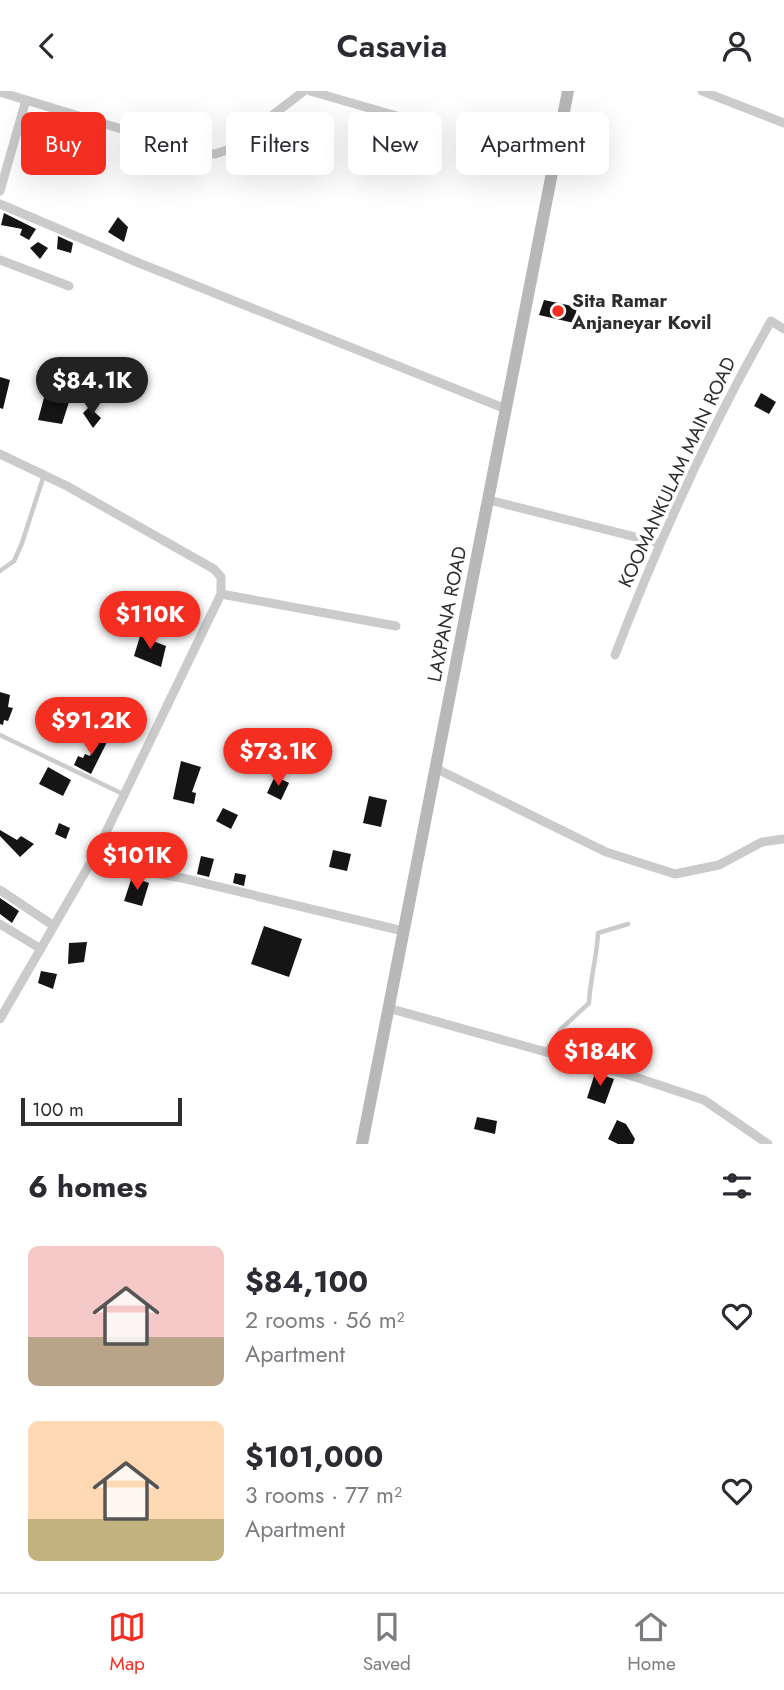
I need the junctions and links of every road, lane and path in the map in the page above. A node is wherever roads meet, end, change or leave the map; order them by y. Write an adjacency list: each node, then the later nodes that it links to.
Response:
1 (304, 91): 6 (street)
2 (310, 91): 7 (street)
3 (568, 91): 14 (street, LAXPANA ROAD)
4 (702, 91): 8 (street)
5 (0, 92): 6 (street)
6 (26, 100): 9 (street)
7 (383, 112)
8 (784, 123)
9 (0, 191)
10 (0, 204): 14 (street)
11 (0, 260): 12 (street)
12 (69, 286)
13 (784, 329): 18 (street, KOOMANKULAM MAIN ROAD)
14 (506, 409): 17 (street, LAXPANA ROAD)
15 (0, 454): 16 (street)
16 (44, 474): 19 (lane); 20 (street)
17 (489, 500): 18 (street); 24 (street, LAXPANA ROAD)
18 (659, 543): 22 (street, KOOMANKULAM MAIN ROAD)
19 (0, 571)
20 (221, 594): 21 (street); 25 (street)
21 (397, 625)
22 (615, 655)
23 (0, 735): 25 (lane)
24 (437, 769): 26 (street); 32 (street, LAXPANA ROAD)
25 (122, 795): 27 (street)
26 (784, 839)
27 (95, 855): 31 (street); 32 (street)
28 (0, 890): 31 (street)
29 (0, 924): 33 (street)
30 (628, 924): 36 (lane)
31 (54, 926): 33 (street)
32 (403, 931): 34 (street, LAXPANA ROAD)
33 (41, 949): 35 (street)
34 (388, 1008): 36 (street); 37 (street, LAXPANA ROAD)
35 (0, 1019)
36 (545, 1052): 38 (street)
37 (362, 1144)
38 (768, 1144)

